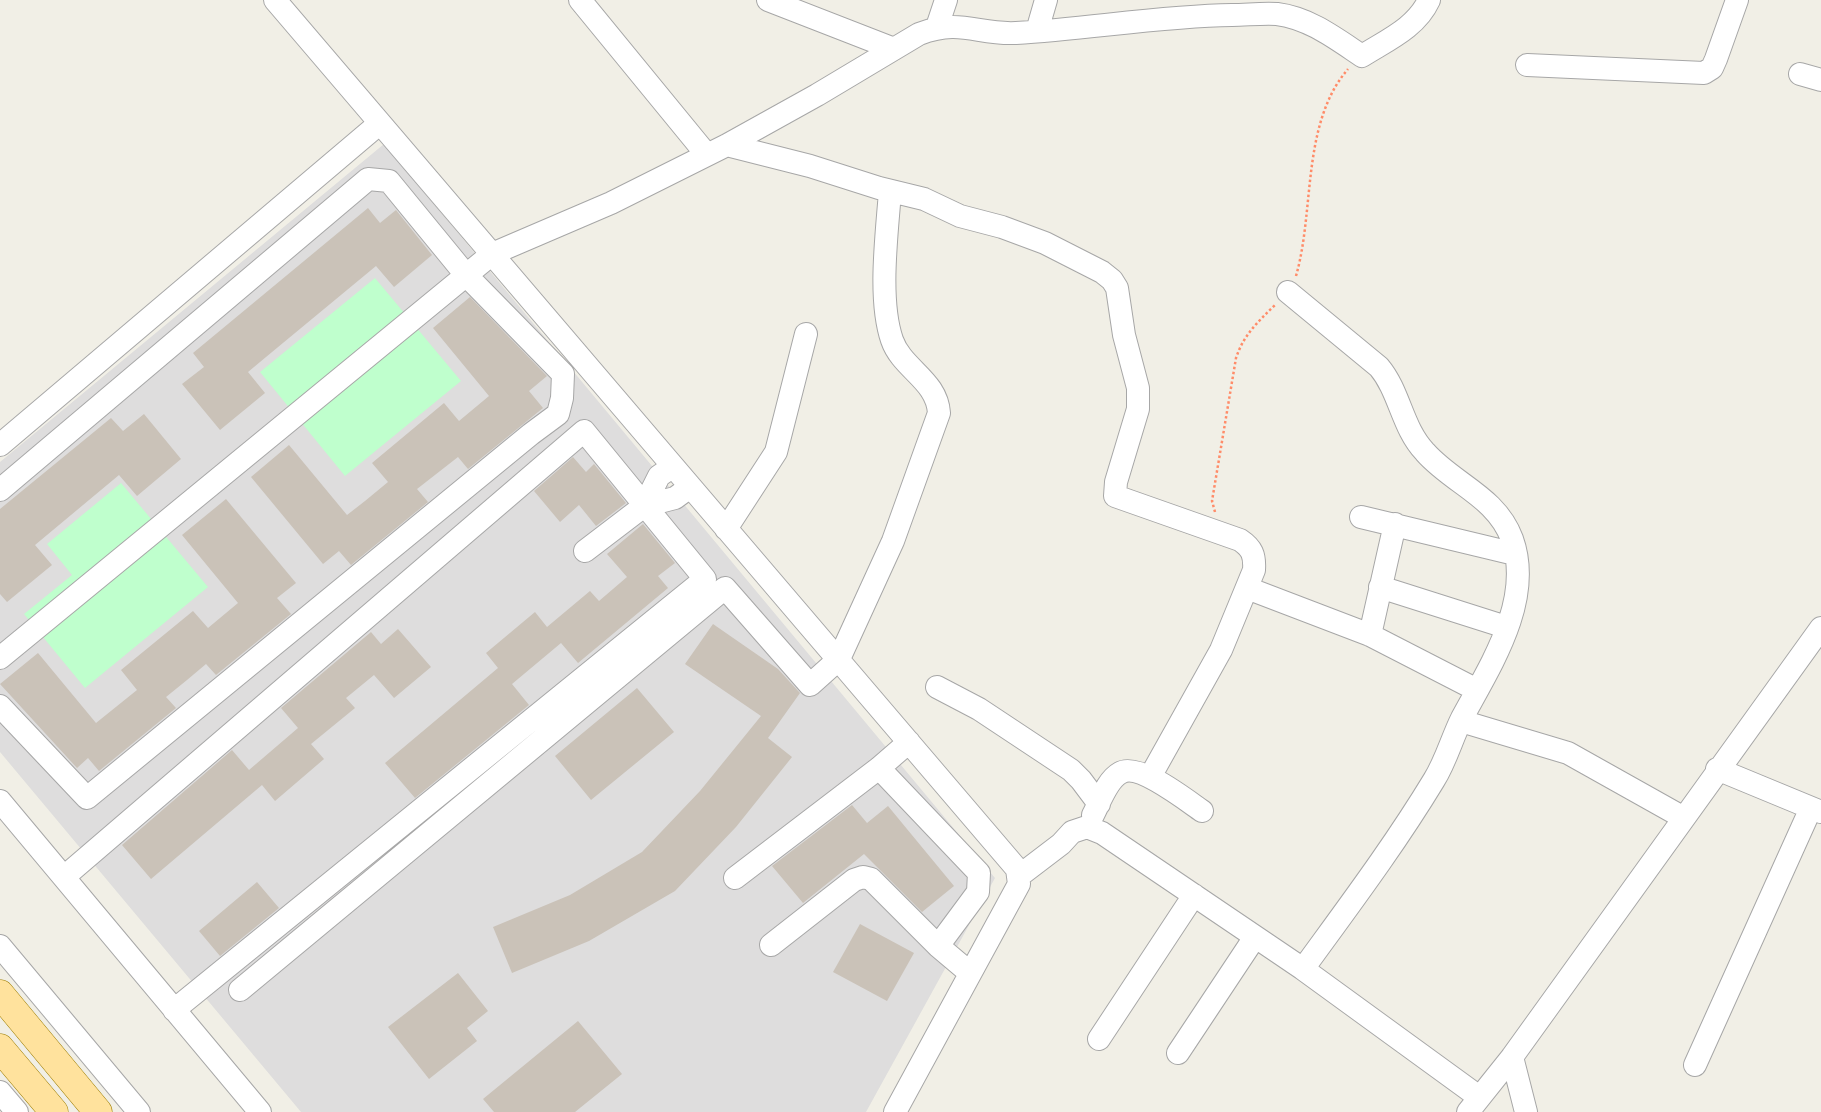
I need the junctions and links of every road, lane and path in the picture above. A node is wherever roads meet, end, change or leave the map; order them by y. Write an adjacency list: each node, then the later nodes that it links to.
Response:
1 (275, 0): 13 (street)
2 (580, 0): 15 (street)
3 (768, 0): 11 (street)
4 (946, 0): 9 (street)
5 (1046, 0): 10 (street)
6 (1429, 0): 8 (street)
7 (1737, 0): 12 (street)
8 (1261, 7): 10 (street)
9 (937, 27): 10 (street); 11 (street)
10 (1037, 31)
11 (894, 49): 14 (street)
12 (1527, 65)
13 (380, 124): 17 (street); 21 (street)
14 (727, 145): 15 (street); 16 (street)
15 (707, 155): 17 (street)
16 (890, 191): 32 (street); 37 (street)
17 (492, 254): 18 (street); 22 (street)
18 (466, 275): 24 (street); 36 (street); 40 (street)
19 (1288, 292): 30 (street)
20 (806, 334): 28 (street)
21 (0, 445)
22 (672, 466): 23 (street); 25 (street)
23 (690, 487): 25 (street); 28 (street)
24 (0, 490)
25 (644, 506): 29 (street); 53 (street); 64 (street)
26 (1361, 517): 27 (street)
27 (1395, 524): 30 (street); 31 (street)
28 (726, 528): 37 (street)
29 (585, 551)
30 (1515, 554): 33 (street)
31 (1380, 587): 33 (street); 35 (street)
32 (1246, 588): 35 (street); 45 (street)
33 (1506, 627): 39 (street)
34 (1821, 628): 44 (street)
35 (1370, 634): 39 (street)
36 (0, 658)
37 (839, 659): 42 (street); 62 (street)
38 (937, 687): 47 (street)
39 (1477, 690): 41 (street)
40 (0, 706)
41 (1461, 721): 50 (street); 60 (street)
42 (909, 742): 43 (street); 52 (street)
43 (880, 768): 54 (street); 59 (street)
44 (1717, 770): 49 (street); 50 (street)
45 (1150, 777): 47 (street); 48 (street)
46 (0, 801): 53 (street)
47 (1099, 804): 51 (street)
48 (1202, 810)
49 (1816, 810): 69 (street)
50 (1684, 818): 68 (street)
51 (1087, 827): 52 (street); 55 (street)
52 (1019, 876): 61 (street)
53 (64, 878): 64 (street)
54 (735, 878)
55 (1194, 895): 56 (street); 65 (street)
56 (1255, 937): 60 (street); 67 (street)
57 (771, 945): 59 (street)
58 (0, 946): 75 (street)
59 (938, 946): 61 (street)
60 (1303, 969): 71 (street)
61 (970, 974): 77 (street)
62 (240, 990)
63 (0, 994): 74 (main road)
64 (174, 1010): 76 (street)
65 (1099, 1040)
66 (0, 1048): 73 (main road)
67 (1178, 1053)
68 (1512, 1057): 71 (street); 78 (street)
69 (1695, 1065)
70 (0, 1092): 72 (street)
71 (1474, 1104)
72 (17, 1112)
73 (54, 1112)
74 (98, 1112)
75 (139, 1112)
76 (260, 1112)
77 (895, 1112)
78 (1526, 1112)

